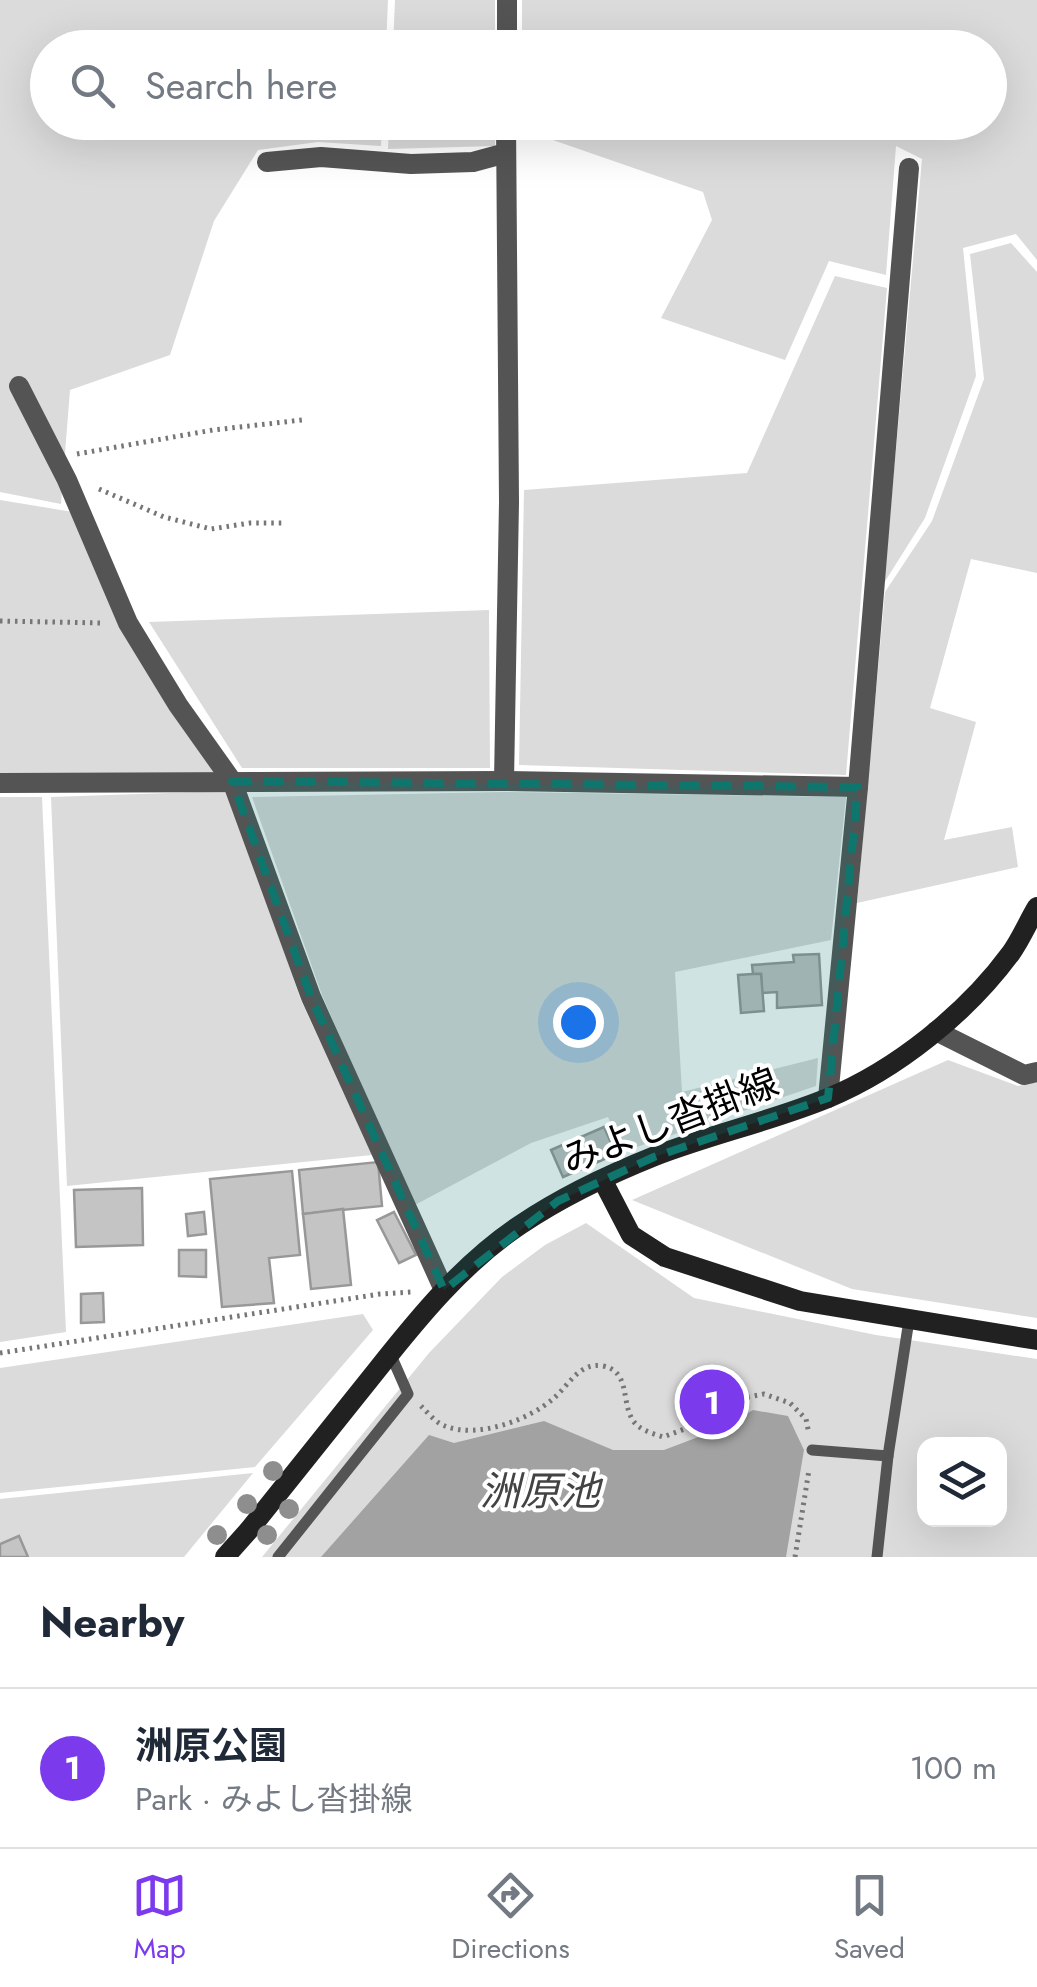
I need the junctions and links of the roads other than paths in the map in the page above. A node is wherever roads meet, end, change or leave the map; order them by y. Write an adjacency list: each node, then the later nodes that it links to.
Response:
1 (508, 0): 2 (street)
2 (507, 30)
3 (506, 140): 4 (street)
4 (506, 153): 5 (street); 9 (street)
5 (267, 162)
6 (909, 168): 11 (street)
7 (19, 386): 8 (street)
8 (232, 781): 9 (street); 10 (street); 17 (street)
9 (504, 781): 11 (street)
10 (0, 783)
11 (858, 786): 15 (street)
12 (1037, 907): 13 (main road, みよし沓掛線)
13 (936, 1031): 14 (street); 15 (main road, みよし沓掛線)
14 (1037, 1072)
15 (828, 1098): 16 (main road, みよし沓掛線)
16 (602, 1181): 17 (main road, みよし沓掛線); 18 (main road)
17 (444, 1290): 20 (main road, みよし沓掛線)
18 (910, 1320): 19 (main road); 22 (lane)
19 (1037, 1340)
20 (390, 1353): 23 (main road, みよし沓掛線); 24 (lane)
21 (812, 1450): 22 (lane)
22 (888, 1456): 25 (lane)
23 (225, 1557)
24 (278, 1557)
25 (877, 1557)

